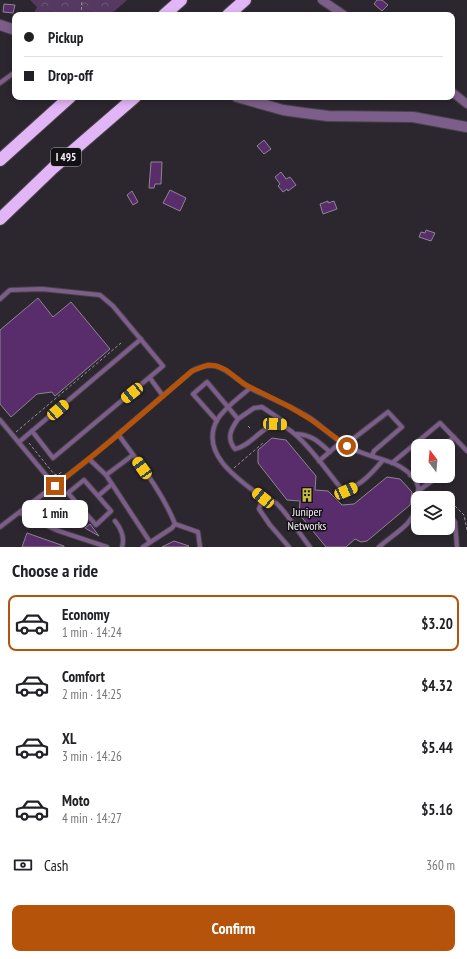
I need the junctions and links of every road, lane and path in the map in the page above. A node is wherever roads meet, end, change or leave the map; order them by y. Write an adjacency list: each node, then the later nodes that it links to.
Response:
1 (82, 0): 5 (path)
2 (181, 0): 6 (highway)
3 (245, 0): 7 (highway)
4 (322, 0): 8 (street)
5 (81, 12)
6 (167, 12)
7 (231, 12)
8 (340, 12)
9 (0, 25): 10 (street)
10 (12, 29)
11 (12, 74): 12 (lane)
12 (0, 83)
13 (455, 94): 17 (street)
14 (67, 100): 19 (highway)
15 (131, 100): 20 (highway, I 495)
16 (247, 100): 18 (street)
17 (467, 104)
18 (467, 127)
19 (0, 160)
20 (0, 219)
21 (0, 299): 22 (lane)
22 (141, 339): 24 (lane); 34 (lane)
23 (121, 343): 35 (path)
24 (150, 378): 26 (lane); 34 (lane)
25 (250, 388): 26 (lane); 27 (lane); 42 (lane)
26 (163, 396): 36 (lane)
27 (228, 407): 28 (lane); 30 (lane); 30 (lane)
28 (238, 419): 31 (lane); 31 (lane)
29 (0, 420): 39 (lane)
30 (217, 421): 52 (lane)
31 (283, 424): 37 (lane)
32 (248, 426): 33 (path)
33 (251, 429)
34 (32, 431): 39 (lane)
35 (16, 432)
36 (118, 434): 45 (lane); 47 (lane)
37 (297, 434): 44 (lane); 49 (lane)
38 (454, 437): 43 (lane); 50 (lane)
39 (19, 442): 57 (lane)
40 (29, 443): 51 (path)
41 (263, 443): 52 (path)
42 (343, 444): 44 (lane); 46 (lane); 46 (lane)
43 (467, 451)
44 (330, 452): 49 (lane)
45 (133, 455): 54 (lane); 66 (lane)
46 (372, 456): 48 (lane)
47 (89, 459): 54 (lane); 57 (lane)
48 (383, 460): 49 (lane); 50 (lane)
49 (319, 462)
50 (392, 463): 53 (lane)
51 (62, 472)
52 (231, 472): 60 (lane)
53 (410, 475): 58 (lane)
54 (106, 476): 56 (lane)
55 (429, 483): 58 (lane)
56 (112, 484): 59 (lane); 69 (lane)
57 (55, 486): 62 (lane)
58 (418, 491)
59 (98, 496): 59 (lane)
60 (263, 498): 74 (lane); 75 (lane)
61 (455, 506): 68 (path)
62 (20, 512): 67 (lane); 70 (lane)
63 (411, 518): 76 (lane)
64 (115, 521): 71 (lane)
65 (455, 522): 77 (lane)
66 (175, 524): 69 (lane); 73 (lane)
67 (0, 527)
68 (467, 530)
69 (150, 542): 72 (lane)
70 (107, 547)
71 (122, 547)
72 (143, 547)
73 (200, 547)
74 (289, 547)
75 (310, 547)
76 (379, 547)
77 (457, 547)

